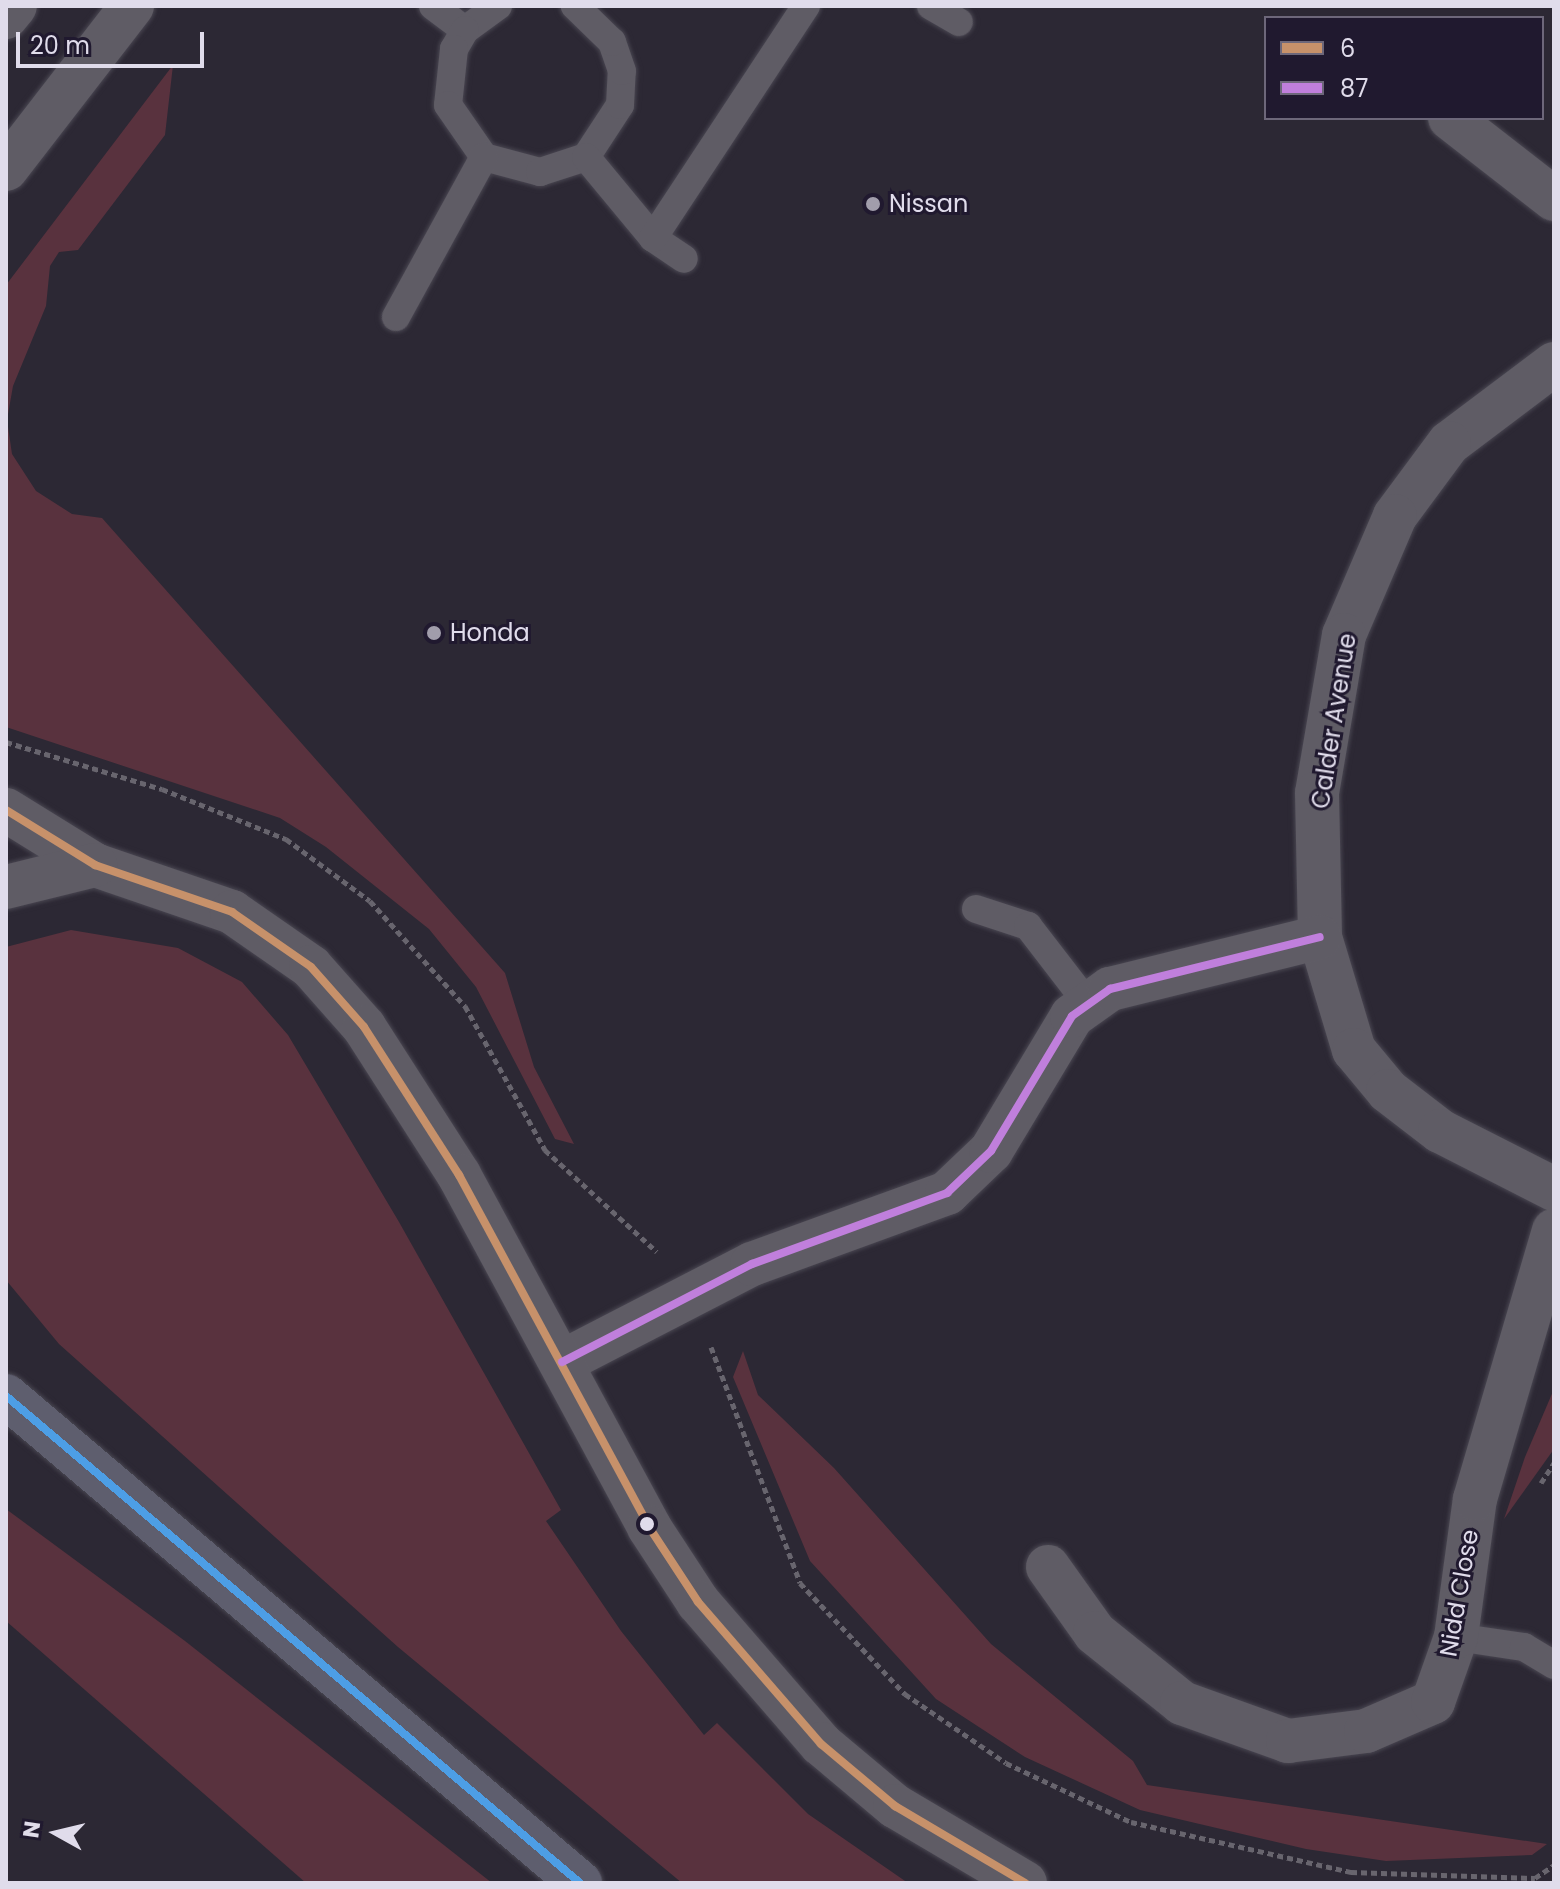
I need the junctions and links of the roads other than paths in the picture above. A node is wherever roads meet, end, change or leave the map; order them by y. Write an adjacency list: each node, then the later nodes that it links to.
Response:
1 (15, 6): 8 (street)
2 (132, 6): 14 (street)
3 (433, 6): 10 (lane)
4 (498, 6): 10 (lane)
5 (575, 6): 13 (lane)
6 (806, 6): 16 (lane)
7 (931, 6): 9 (lane)
8 (6, 17)
9 (959, 22)
10 (465, 30): 12 (lane)
11 (1453, 120): 15 (street)
12 (484, 157): 13 (lane); 18 (lane)
13 (586, 157): 16 (lane)
14 (6, 169)
15 (1554, 199)
16 (653, 238): 17 (lane)
17 (684, 259)
18 (396, 317)
19 (1554, 364): 24 (street, Calder Avenue)
20 (6, 810): 21 (street)
21 (95, 865): 22 (street); 28 (street)
22 (6, 887)
23 (976, 909): 25 (lane)
24 (1320, 937): 25 (street); 26 (street, Calder Avenue)
25 (1088, 1004): 28 (street)
26 (1554, 1189)
27 (1554, 1230): 31 (street, Nidd Close)
28 (562, 1362): 34 (street)
29 (11, 1408): 33 (highway)
30 (1048, 1567): 31 (street, Nidd Close)
31 (1456, 1637): 32 (lane)
32 (1554, 1665)
33 (580, 1883)
34 (1025, 1883)

